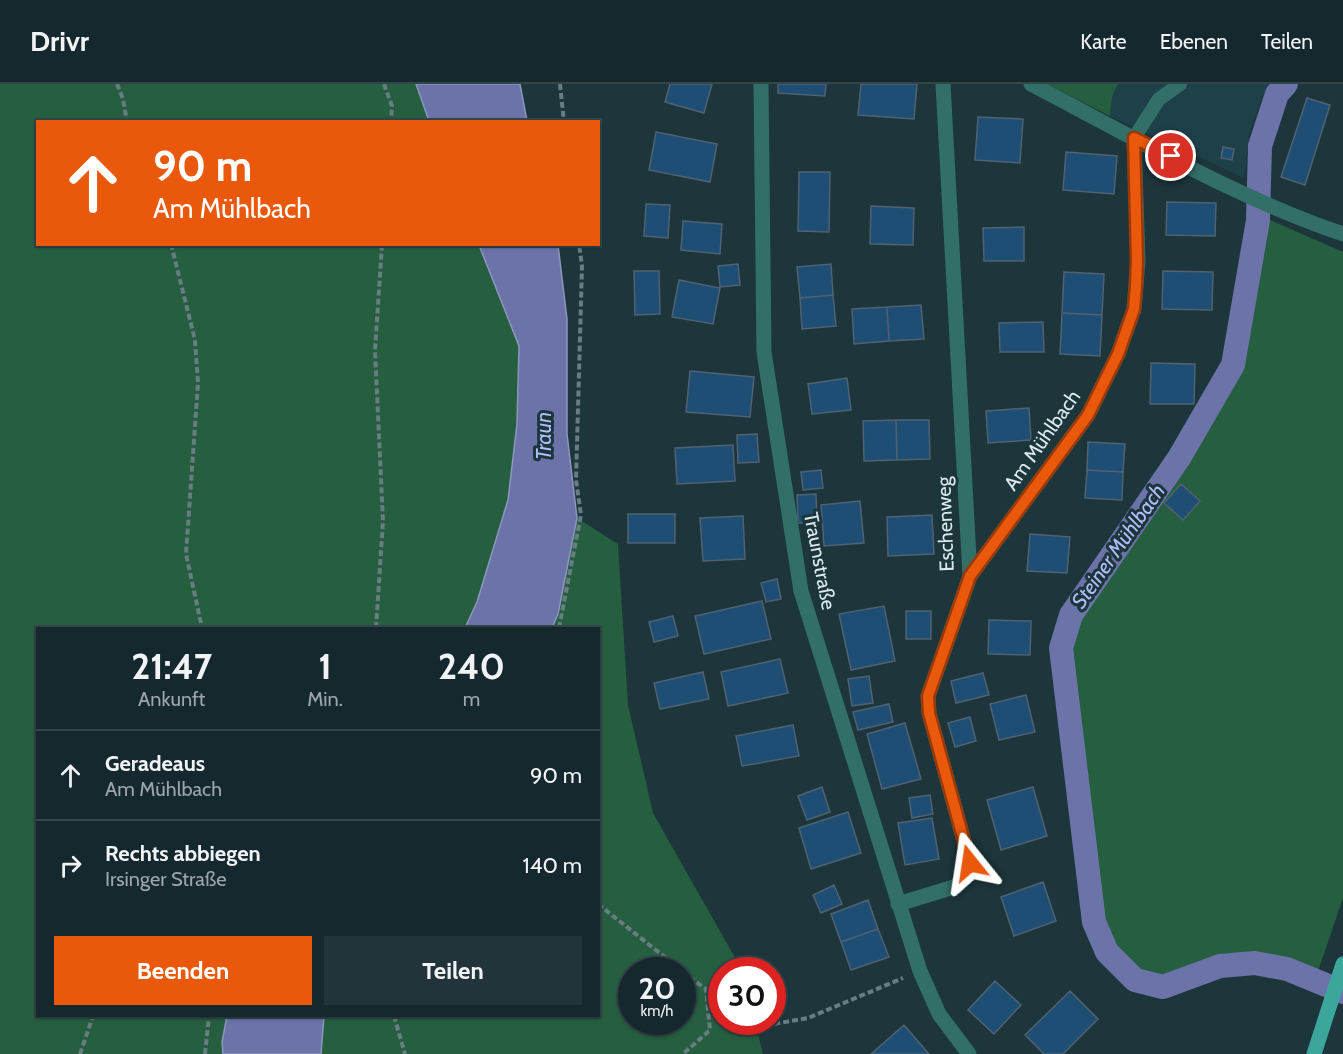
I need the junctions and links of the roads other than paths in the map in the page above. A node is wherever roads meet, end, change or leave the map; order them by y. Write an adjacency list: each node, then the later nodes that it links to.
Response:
1 (761, 84): 8 (street, Traunstraße)
2 (943, 84): 7 (street, Eschenweg)
3 (1031, 84): 5 (street)
4 (1180, 84): 5 (lane)
5 (1134, 138): 6 (street); 7 (street, Am Mühlbach)
6 (1343, 234)
7 (970, 576): 8 (street, Eschenweg)
8 (898, 904): 10 (street, Traunstraße)
9 (1343, 964): 11 (main road)
10 (969, 1054)
11 (1314, 1054)

